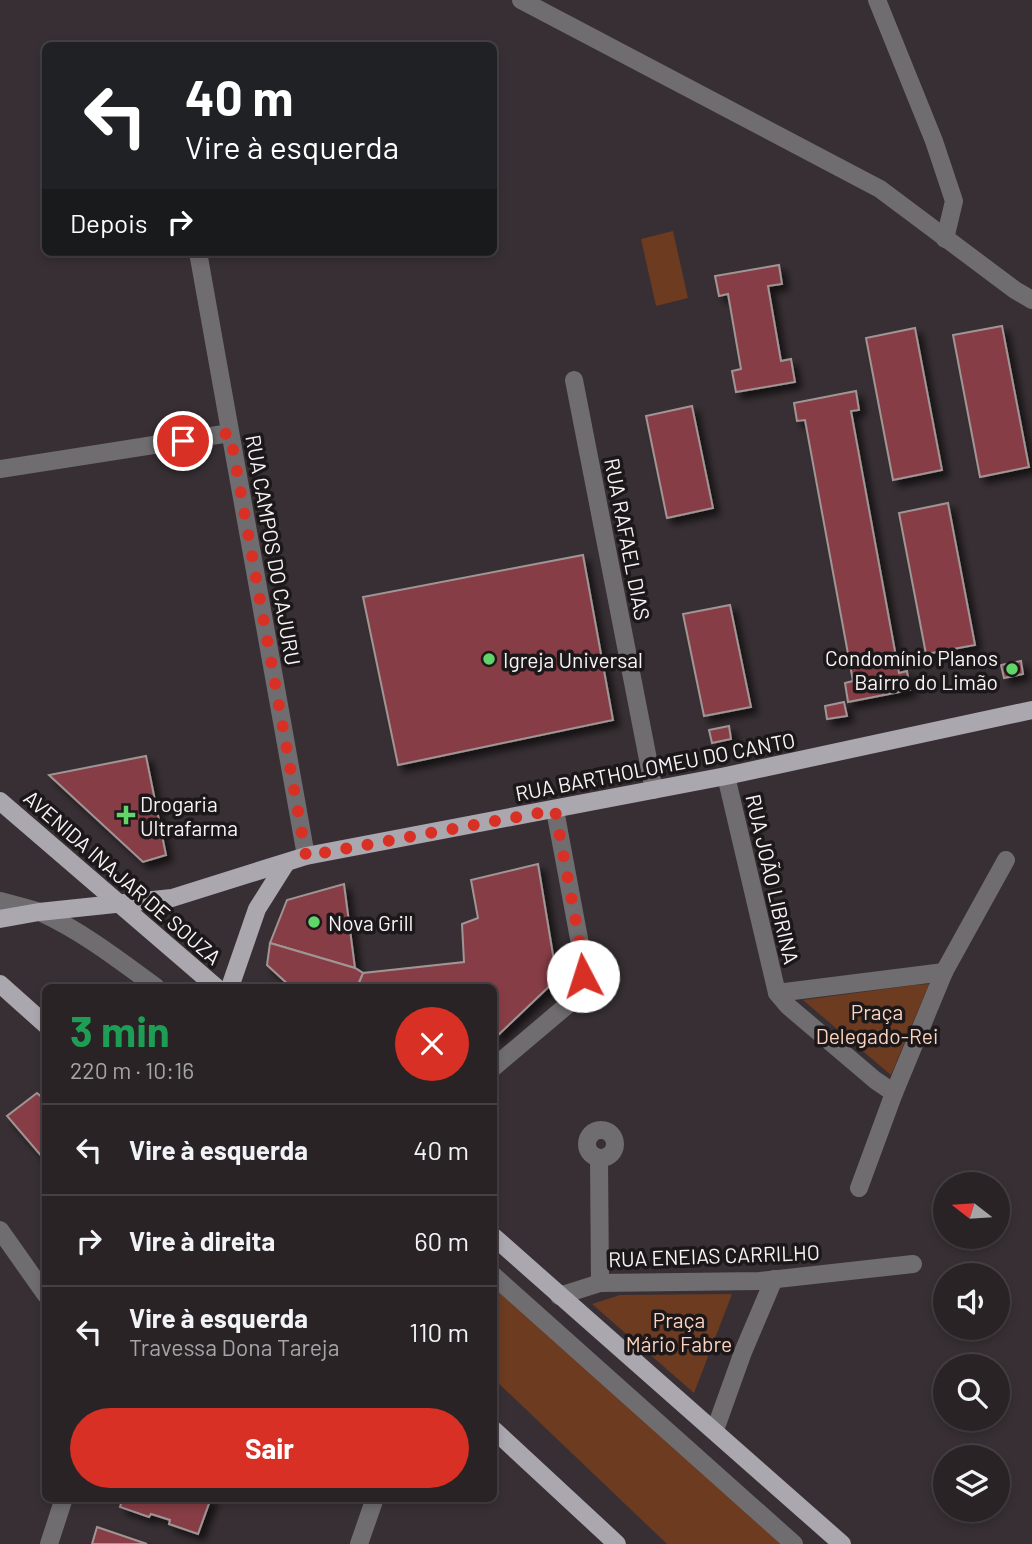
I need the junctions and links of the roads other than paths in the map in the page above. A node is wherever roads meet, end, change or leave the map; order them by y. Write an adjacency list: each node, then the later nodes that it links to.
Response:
1 (521, 0): 3 (street)
2 (877, 0): 3 (street)
3 (945, 239): 5 (street)
4 (199, 256): 7 (street, RUA CAMPOS DO CAJURU)
5 (1032, 300)
6 (574, 380): 11 (street, RUA RAFAEL DIAS)
7 (230, 433): 8 (street); 14 (street, RUA CAMPOS DO CAJURU)
8 (0, 469)
9 (1032, 710): 10 (main road, RUA BARTHOLOMEU DO CANTO)
10 (726, 776): 11 (main road, RUA BARTHOLOMEU DO CANTO); 26 (street, RUA JOÃO LIBRINA)
11 (654, 790): 13 (main road, RUA BARTHOLOMEU DO CANTO)
12 (0, 800): 18 (main road, AVENIDA INAJAR DE SOUZA)
13 (555, 810): 14 (main road, RUA BARTHOLOMEU DO CANTO); 28 (street)
14 (306, 856): 16 (main road, RUA BARTHOLOMEU DO CANTO)
15 (1006, 860): 21 (street)
16 (286, 863): 18 (main road, RUA BARTHOLOMEU DO CANTO); 25 (main road)
17 (0, 901): 19 (street)
18 (122, 904): 19 (main road, RUA BARTHOLOMEU DO CANTO); 24 (main road, AVENIDA INAJAR DE SOUZA)
19 (39, 912): 20 (main road, RUA BARTHOLOMEU DO CANTO); 23 (street)
20 (0, 919)
21 (944, 972): 26 (street, RUA JOÃO LIBRINA); 29 (street)
22 (0, 984): 27 (main road)
23 (152, 984)
24 (213, 984)
25 (231, 984)
26 (777, 993): 29 (street, RUA JOÃO LIBRINA)
27 (42, 1021)
28 (497, 1064)
29 (894, 1093): 31 (street)
30 (599, 1158): 37 (street)
31 (859, 1188)
32 (0, 1230): 38 (street)
33 (497, 1240): 39 (main road)
34 (913, 1264): 36 (street, RUA ENEIAS CARRILHO)
35 (497, 1279): 47 (street)
36 (767, 1280): 37 (street, RUA ENEIAS CARRILHO); 40 (street)
37 (600, 1283): 39 (street, RUA ENEIAS CARRILHO)
38 (42, 1289)
39 (559, 1296): 40 (main road)
40 (715, 1430): 48 (main road)
41 (497, 1433): 46 (main road)
42 (63, 1502): 44 (street)
43 (374, 1502): 45 (street)
44 (49, 1544)
45 (359, 1544)
46 (617, 1544)
47 (794, 1544)
48 (842, 1544)

